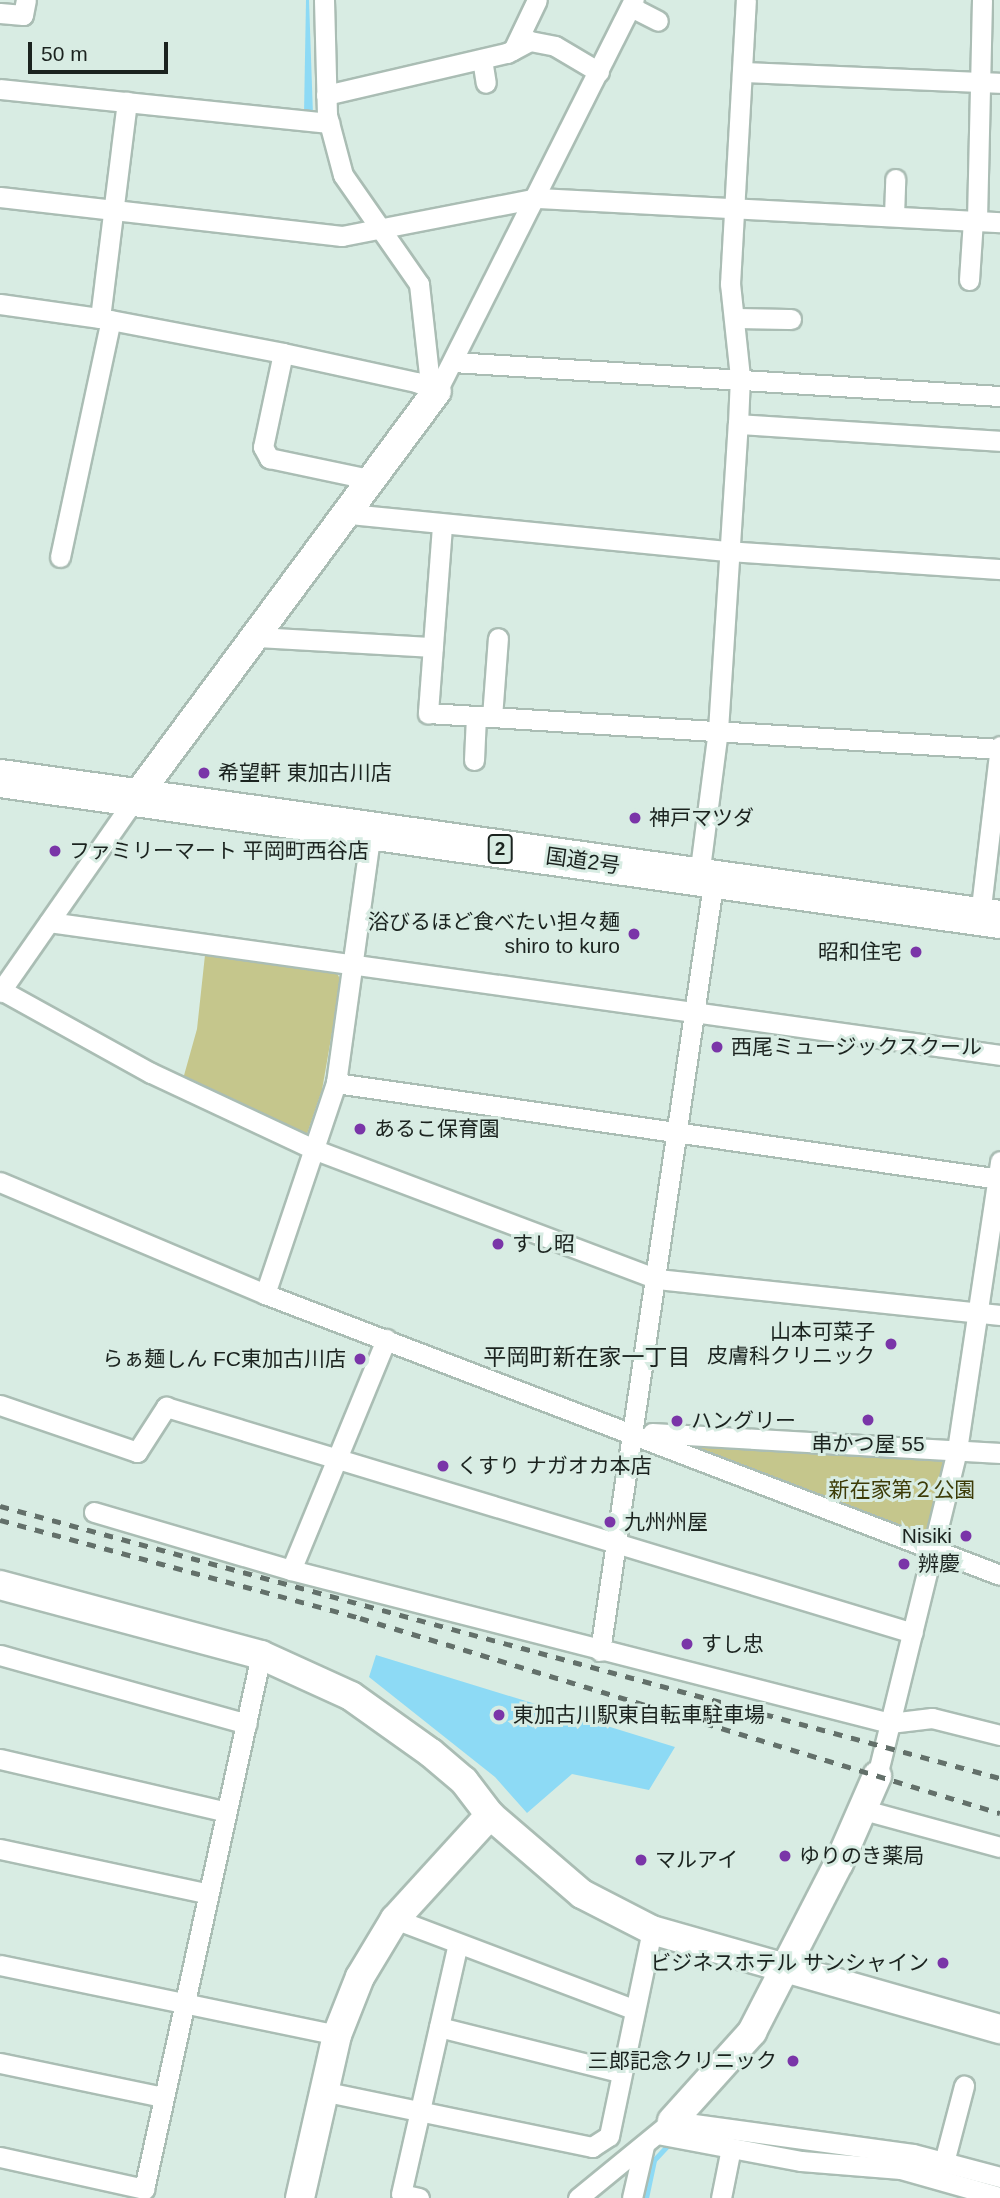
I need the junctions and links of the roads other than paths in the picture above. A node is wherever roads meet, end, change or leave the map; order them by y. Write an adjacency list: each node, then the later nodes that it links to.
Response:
1 (26, 0): 7 (street)
2 (324, 0): 16 (street)
3 (537, 0): 9 (street)
4 (746, 0): 12 (street)
5 (982, 0): 14 (street)
6 (633, 4): 8 (street); 11 (street)
7 (0, 13)
8 (658, 21)
9 (513, 50): 10 (street); 11 (street)
10 (482, 59): 13 (street); 16 (street)
11 (599, 72): 21 (street)
12 (742, 72): 14 (street); 22 (street)
13 (486, 83)
14 (990, 83): 25 (street)
15 (0, 89): 17 (street)
16 (326, 94): 18 (street)
17 (127, 102): 18 (street); 23 (street)
18 (329, 123): 27 (street)
19 (895, 179): 24 (street)
20 (0, 197): 23 (street)
21 (538, 198): 22 (street); 27 (street); 34 (street)
22 (735, 207): 24 (street); 30 (street)
23 (112, 209): 27 (street); 31 (street)
24 (894, 216): 25 (street)
25 (975, 220): 26 (street); 28 (street)
26 (1000, 222)
27 (380, 232): 36 (street)
28 (969, 280)
29 (0, 304): 31 (street)
30 (734, 318): 32 (street); 35 (street)
31 (106, 319): 33 (street); 44 (street)
32 (791, 319)
33 (283, 353): 36 (street); 40 (street)
34 (453, 362): 35 (street); 36 (street)
35 (740, 377): 37 (street); 38 (street)
36 (437, 391): 40 (street)
37 (1000, 396)
38 (738, 424): 39 (street); 43 (street)
39 (1000, 441)
40 (373, 480): 41 (street)
41 (349, 513): 42 (street); 46 (street)
42 (442, 526): 43 (street); 48 (street)
43 (727, 551): 45 (street); 50 (street)
44 (60, 557)
45 (1000, 569)
46 (258, 637): 48 (street); 54 (street)
47 (498, 638): 49 (street)
48 (433, 647): 49 (street)
49 (484, 716): 50 (street); 52 (street)
50 (718, 730): 51 (street); 56 (street)
51 (1000, 748): 57 (street)
52 (474, 760)
53 (0, 778): 54 (highway, 国道2号 / 2)
54 (136, 797): 55 (highway, 国道2号 / 2); 58 (street)
55 (371, 832): 56 (highway, 国道2号 / 2); 59 (street)
56 (706, 877): 57 (highway, 国道2号 / 2); 61 (street)
57 (990, 917)
58 (49, 922): 59 (street); 60 (street)
59 (350, 966): 61 (street); 63 (street)
60 (2, 984): 65 (street)
61 (696, 1009): 62 (street); 64 (street)
62 (1000, 1055)
63 (336, 1083): 64 (street); 65 (street)
64 (677, 1130): 66 (street); 68 (street)
65 (313, 1149): 68 (street); 69 (street)
66 (999, 1172): 70 (street)
67 (0, 1182): 69 (street)
68 (657, 1279): 70 (street); 74 (street)
69 (265, 1294): 72 (street)
70 (978, 1313): 71 (street); 75 (street)
71 (1000, 1315)
72 (386, 1339): 74 (street); 77 (street)
73 (0, 1405): 77 (street)
74 (634, 1432): 75 (street); 79 (street); 80 (street)
75 (957, 1450): 76 (street); 80 (street)
76 (1000, 1453)
77 (335, 1456): 79 (street); 81 (street)
78 (94, 1513): 81 (street)
79 (616, 1540): 84 (street); 85 (street)
80 (934, 1550): 82 (street); 84 (street)
81 (290, 1570): 85 (street)
82 (1000, 1574)
83 (0, 1586): 87 (street)
84 (913, 1633): 88 (street)
85 (600, 1651): 88 (street)
86 (0, 1655): 89 (street)
87 (261, 1655): 89 (street); 95 (street)
88 (890, 1723): 90 (street); 92 (street)
89 (247, 1724): 94 (street)
90 (1000, 1735)
91 (0, 1759): 94 (street)
92 (877, 1776): 93 (street)
93 (864, 1810): 96 (street); 103 (street)
94 (224, 1811): 98 (street)
95 (490, 1815): 99 (street); 100 (street)
96 (1000, 1847)
97 (0, 1849): 98 (street)
98 (206, 1893): 104 (street)
99 (395, 1919): 101 (street); 108 (street)
100 (652, 1930): 103 (street); 105 (street)
101 (458, 1944): 105 (street); 106 (street)
102 (0, 1965): 104 (street)
103 (785, 1970): 107 (street); 115 (street)
104 (183, 2005): 108 (street); 113 (street)
105 (632, 2009): 110 (street)
106 (439, 2027): 110 (street); 114 (street)
107 (1000, 2029)
108 (337, 2035): 112 (street)
109 (0, 2063): 113 (street)
110 (620, 2072): 114 (street)
111 (964, 2086): 118 (street)
112 (323, 2091): 114 (street); 122 (street)
113 (163, 2098): 117 (street)
114 (419, 2114): 123 (street)
115 (658, 2134): 116 (street); 118 (street); 124 (street); 125 (street)
116 (731, 2148): 120 (street); 126 (street)
117 (0, 2157)
118 (944, 2162): 119 (street)
119 (1000, 2177)
120 (956, 2191): 121 (street)
121 (1000, 2197)
122 (299, 2198)
123 (419, 2198)
124 (578, 2198)
125 (632, 2198)
126 (721, 2198)

